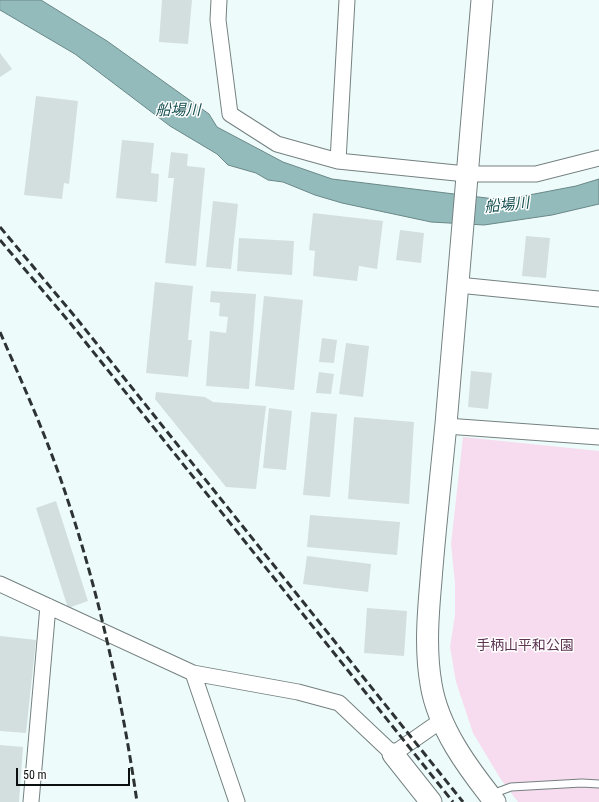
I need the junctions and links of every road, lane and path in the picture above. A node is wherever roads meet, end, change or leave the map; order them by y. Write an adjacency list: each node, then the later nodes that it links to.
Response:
1 (220, 0): 5 (street)
2 (347, 0): 5 (street)
3 (482, 0): 6 (street)
4 (599, 158): 6 (street)
5 (338, 161): 6 (street)
6 (466, 174): 7 (street)
7 (458, 285): 8 (street); 9 (street)
8 (599, 299)
9 (446, 426): 10 (street); 14 (street)
10 (599, 437)
11 (0, 584): 12 (street)
12 (48, 606): 13 (street); 19 (street)
13 (193, 673): 15 (street); 20 (street)
14 (442, 720): 15 (street); 17 (street)
15 (393, 754): 18 (street)
16 (599, 784): 17 (lane)
17 (493, 799)
18 (425, 800)
19 (31, 802)
20 (237, 802)

